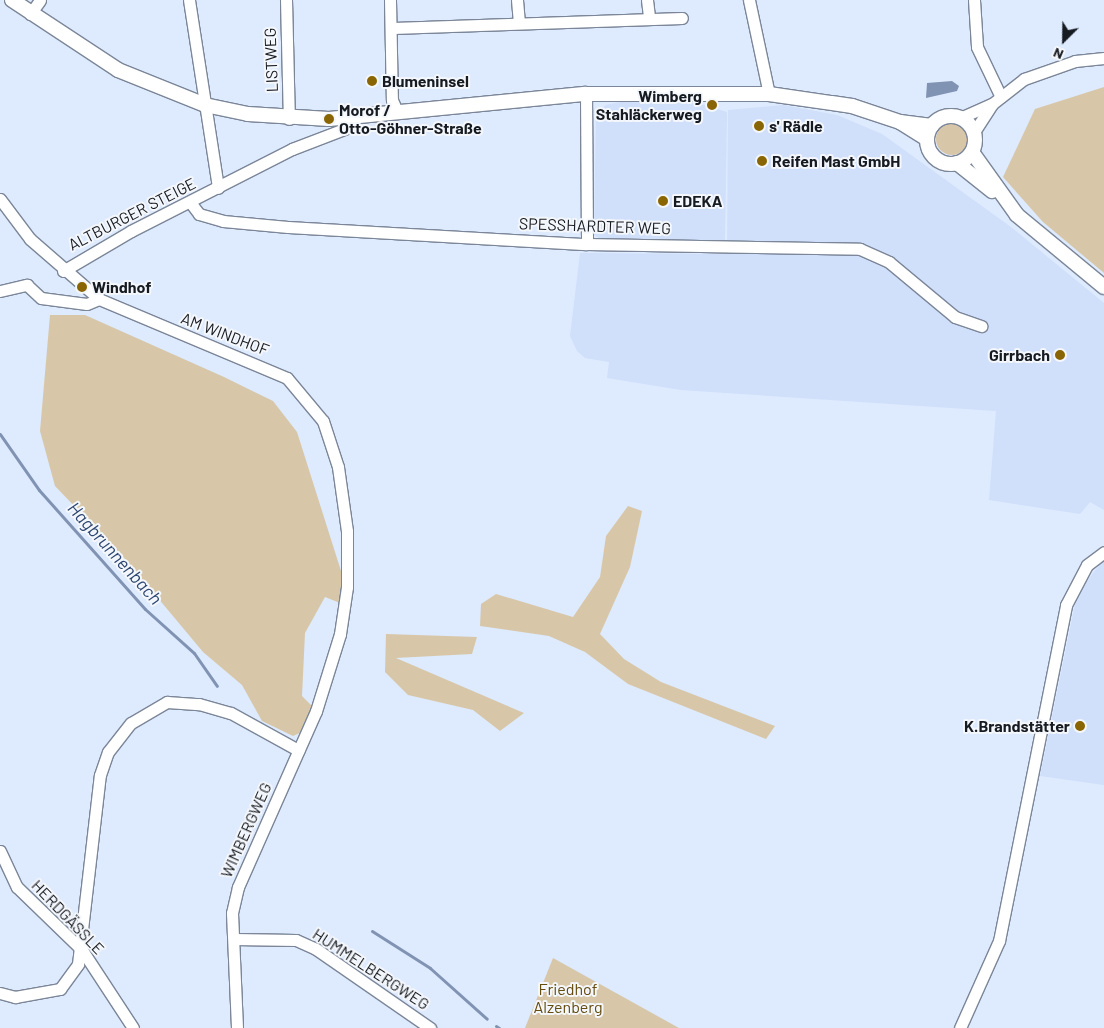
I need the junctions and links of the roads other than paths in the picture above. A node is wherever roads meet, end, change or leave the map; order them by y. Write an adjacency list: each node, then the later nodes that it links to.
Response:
1 (12, 0): 10 (street)
2 (40, 0): 10 (street)
3 (189, 0): 20 (street, ALTBURGER STEIGE)
4 (286, 0): 24 (street, LISTWEG)
5 (390, 0): 14 (street)
6 (517, 0): 13 (street)
7 (647, 0): 11 (street)
8 (750, 0): 17 (street)
9 (974, 0): 18 (street)
10 (30, 14): 20 (street)
11 (649, 18): 12 (street); 13 (street)
12 (682, 18)
13 (519, 22): 14 (street)
14 (393, 28): 21 (street)
15 (1104, 58): 18 (street)
16 (586, 94): 17 (street); 21 (street); 33 (street)
17 (769, 94): 26 (street)
18 (1001, 96): 19 (street)
19 (992, 104): 23 (street); 25 (street)
20 (205, 105): 24 (street); 29 (street, ALTBURGER STEIGE)
21 (397, 111): 22 (street)
22 (352, 118): 24 (street); 29 (street, ALTBURGER STEIGE)
23 (960, 118): 25 (street); 26 (street)
24 (289, 120)
25 (974, 132): 27 (street)
26 (930, 133): 28 (street)
27 (972, 152): 28 (street); 30 (street)
28 (957, 163): 30 (street)
29 (218, 188): 32 (street, ALTBURGER STEIGE)
30 (1001, 197): 35 (street)
31 (0, 199): 34 (street, AM WINDHOF)
32 (190, 202): 33 (street, SPESSHARDTER WEG); 34 (street, ALTBURGER STEIGE)
33 (587, 244): 38 (street, SPESSHARDTER WEG)
34 (63, 271): 37 (street, AM WINDHOF)
35 (1104, 287)
36 (0, 291): 37 (street)
37 (99, 299): 40 (street, AM WINDHOF)
38 (981, 326)
39 (1104, 552): 49 (street)
40 (316, 711): 41 (street, WIMBERGWEG)
41 (298, 750): 43 (street, WIMBERGWEG); 44 (street)
42 (0, 851): 44 (street, HERDGÄSSLE)
43 (234, 938): 47 (street, WIMBERGWEG); 48 (street, HUMMELBERGWEG)
44 (82, 950): 45 (street); 46 (street, HERDGÄSSLE)
45 (0, 993)
46 (133, 1028)
47 (237, 1028)
48 (430, 1028)
49 (960, 1028)

